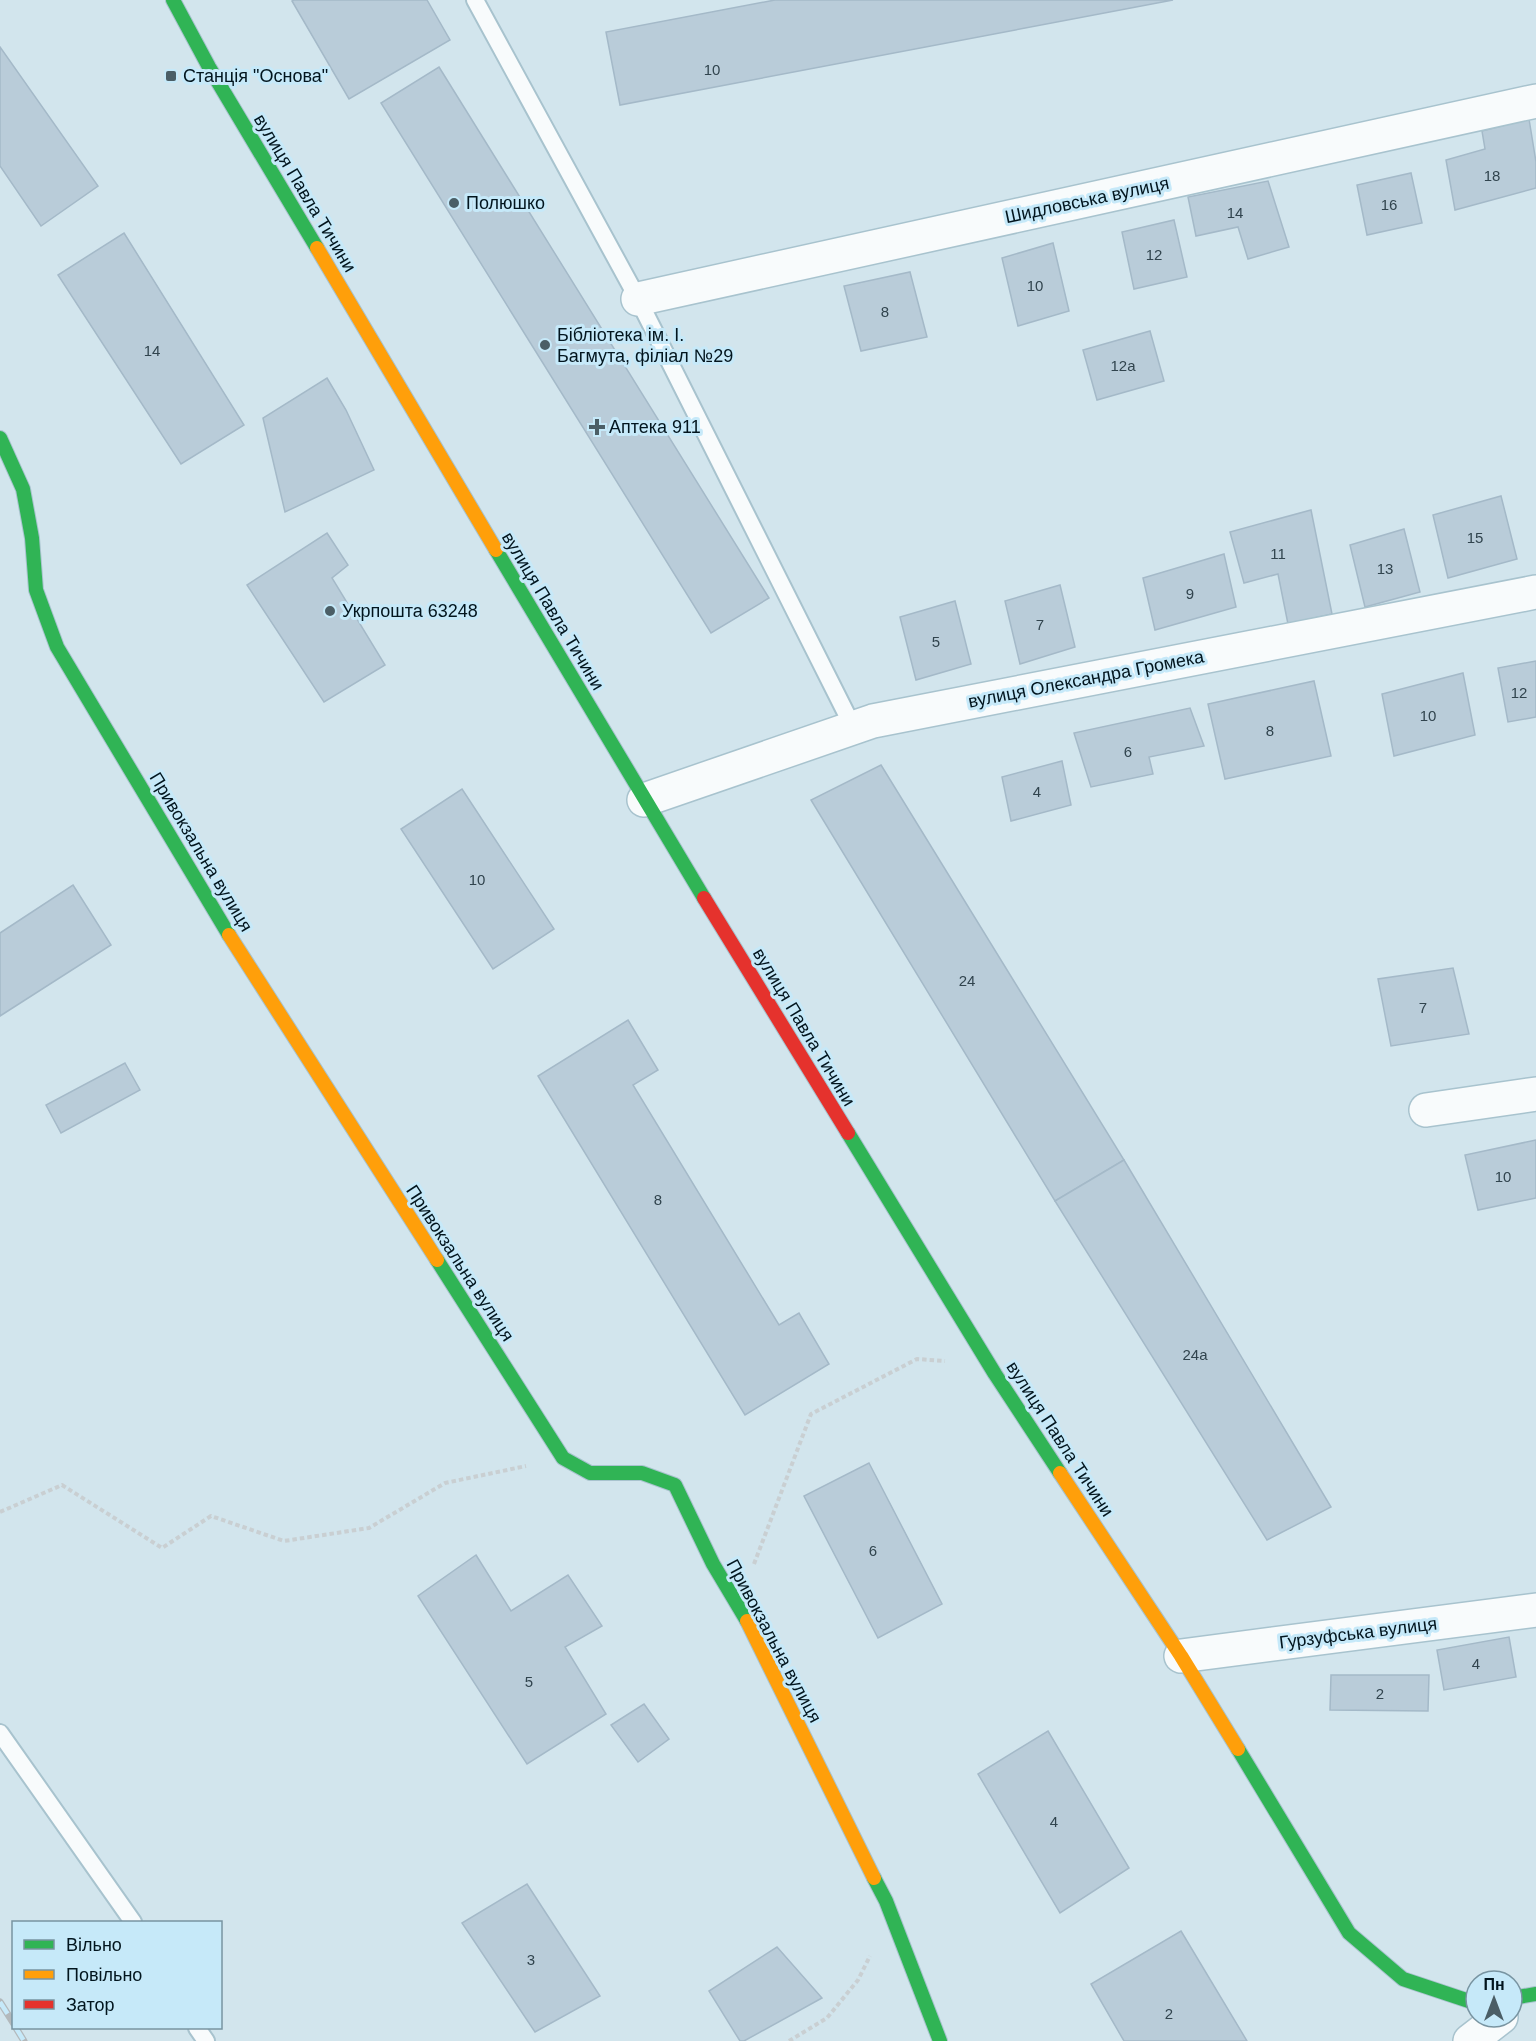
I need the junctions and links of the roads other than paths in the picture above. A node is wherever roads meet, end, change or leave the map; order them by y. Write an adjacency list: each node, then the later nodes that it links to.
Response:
1 (173, 0): 8 (main road, вулиця Павла Тичини)
2 (475, 0): 4 (lane)
3 (1536, 101): 4 (street, Шидловська вулиця)
4 (638, 299): 7 (lane)
5 (0, 438): 17 (main road, Привокзальна вулиця)
6 (1536, 592): 7 (street, вулиця Олександра Громека)
7 (853, 728): 8 (street, вулиця Олександра Громека)
8 (644, 800): 12 (main road, вулиця Павла Тичини)
9 (1536, 1094): 10 (street)
10 (1426, 1110)
11 (1536, 1610): 12 (street, Гурзуфська вулиця)
12 (1181, 1656): 15 (main road, вулиця Павла Тичини)
13 (0, 1733): 14 (lane)
14 (132, 1921)
15 (1464, 1999)
16 (1486, 2029): 18 (street)
17 (940, 2041)
18 (1470, 2041)

